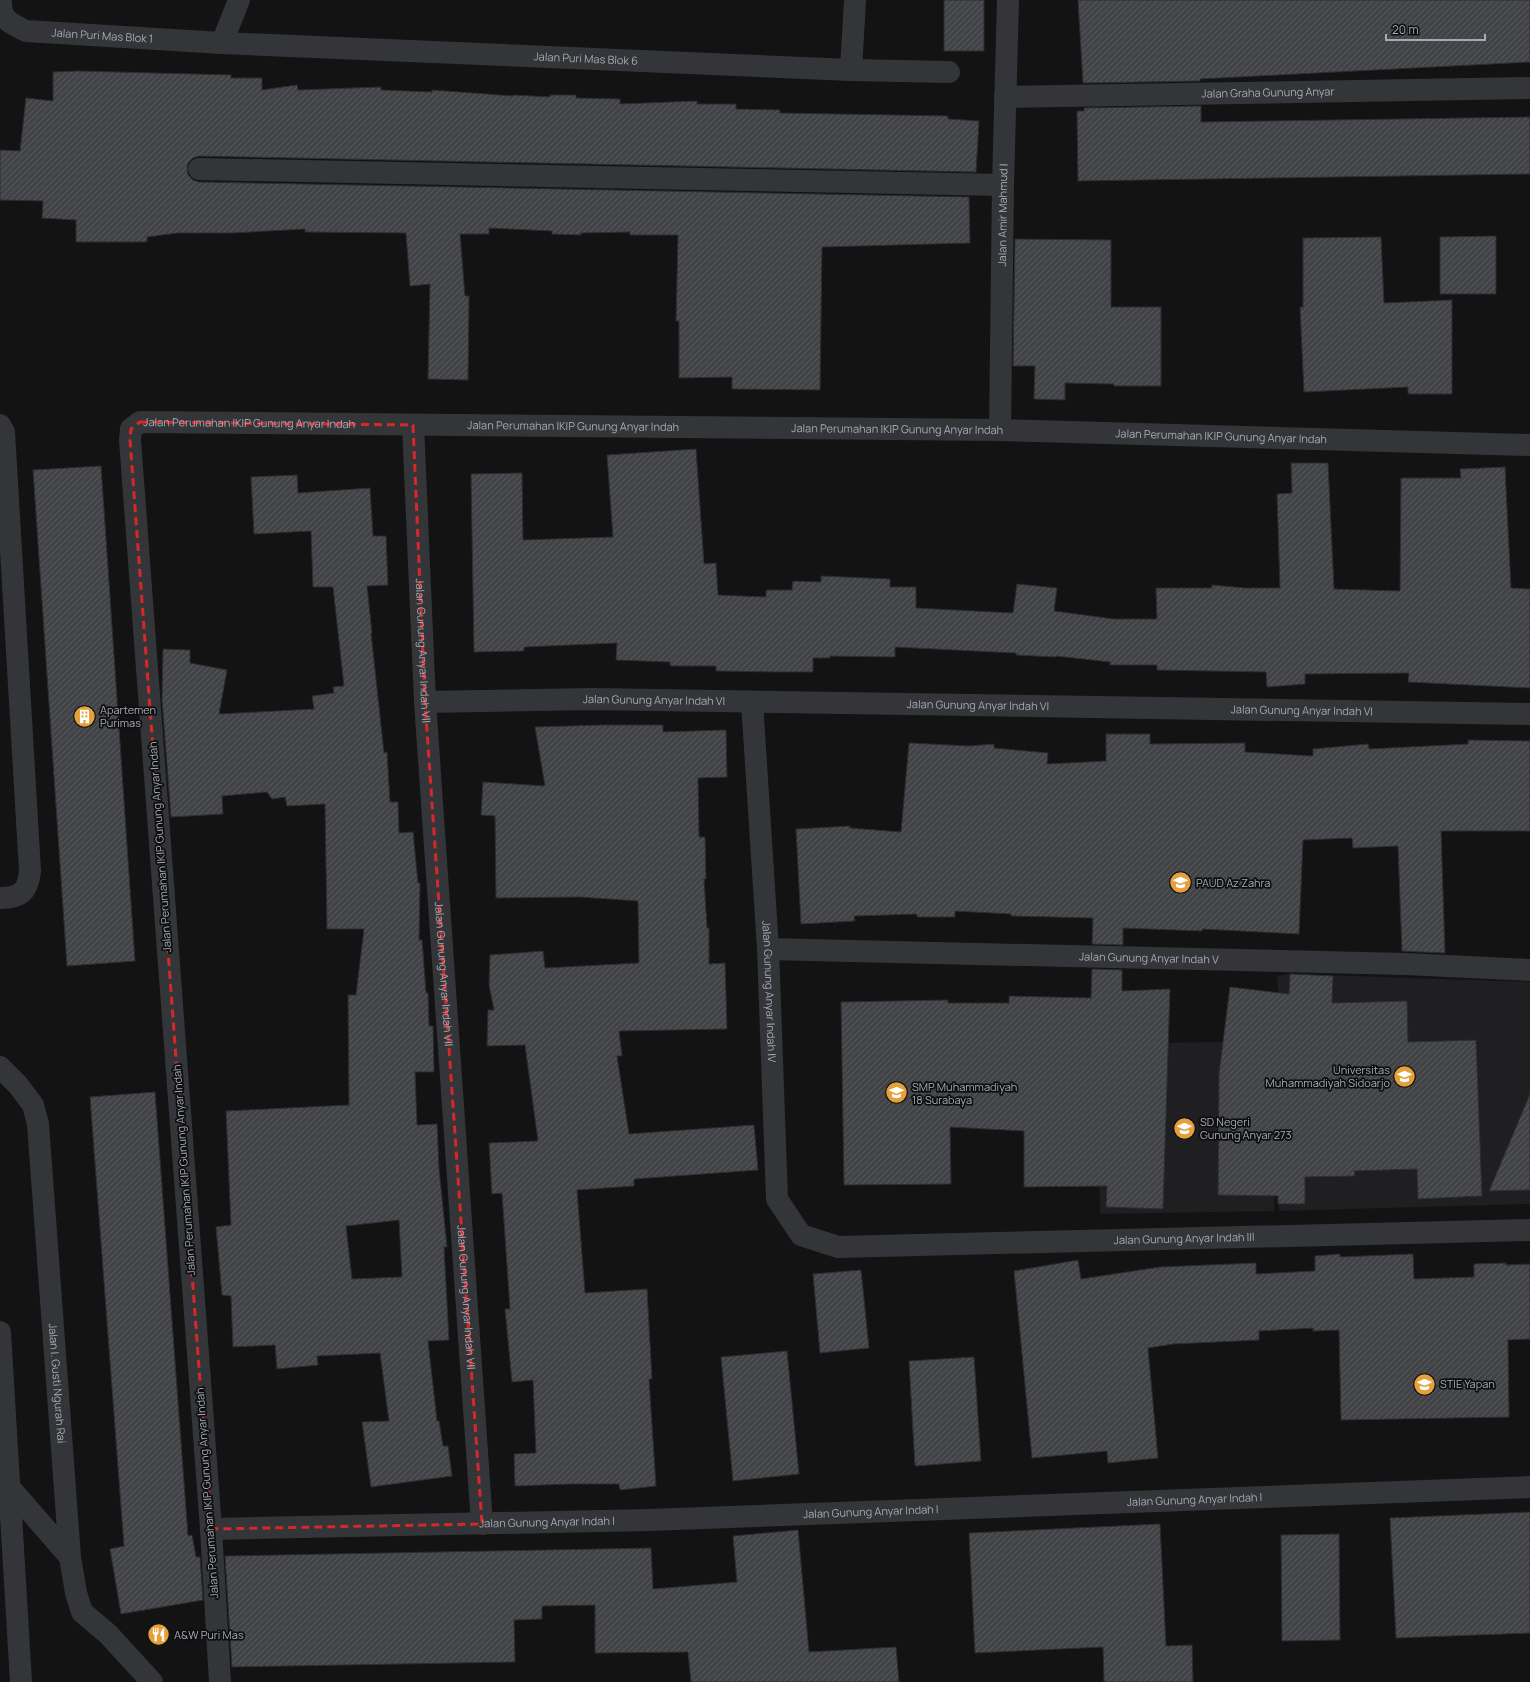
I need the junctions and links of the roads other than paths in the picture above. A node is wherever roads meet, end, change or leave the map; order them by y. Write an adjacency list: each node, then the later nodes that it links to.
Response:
1 (1, 0): 5 (street, Jalan Puri Mas Blok 1)
2 (239, 0): 5 (street)
3 (855, 0): 6 (street)
4 (1008, 0): 9 (street, Jalan Amir Mahmud I)
5 (222, 43): 6 (street, Jalan Puri Mas Blok 6)
6 (851, 70): 7 (street, Jalan Puri Mas Blok 6)
7 (949, 72)
8 (1530, 88): 9 (street, Jalan Graha Gunung Anyar)
9 (1005, 97): 11 (street, Jalan Amir Mahmud I)
10 (199, 169): 11 (street)
11 (1003, 185): 14 (street, Jalan Amir Mahmud I)
12 (0, 425): 19 (street)
13 (413, 425): 14 (street, Jalan Perumahan IKIP Gunung Anyar Indah); 16 (street, Jalan Gunung Anyar Indah VII); 29 (street, Jalan Perumahan IKIP Gunung Anyar Indah)
14 (1000, 430): 15 (street, Jalan Perumahan IKIP Gunung Anyar Indah)
15 (1530, 445)
16 (425, 702): 17 (street, Jalan Gunung Anyar Indah VI); 28 (street, Jalan Gunung Anyar Indah VII)
17 (752, 702): 18 (street, Jalan Gunung Anyar Indah VI); 20 (street, Jalan Gunung Anyar Indah IV)
18 (1530, 714)
19 (0, 898)
20 (768, 949): 21 (street, Jalan Gunung Anyar Indah V); 24 (street, Jalan Gunung Anyar Indah IV)
21 (1530, 970)
22 (0, 1067): 30 (street, Jalan I. Gusti Ngurah Rai)
23 (1530, 1230): 24 (street, Jalan Gunung Anyar Indah III)
24 (838, 1247)
25 (0, 1332): 27 (street)
26 (1530, 1487): 28 (street, Jalan Gunung Anyar Indah I)
27 (10, 1488): 30 (street); 32 (street)
28 (482, 1524): 29 (street, Jalan Gunung Anyar Indah I)
29 (211, 1529): 34 (street, Jalan Perumahan IKIP Gunung Anyar Indah)
30 (70, 1557): 33 (street, Jalan I. Gusti Ngurah Rai)
31 (9, 1682): 32 (street)
32 (22, 1682)
33 (152, 1682)
34 (220, 1682)

